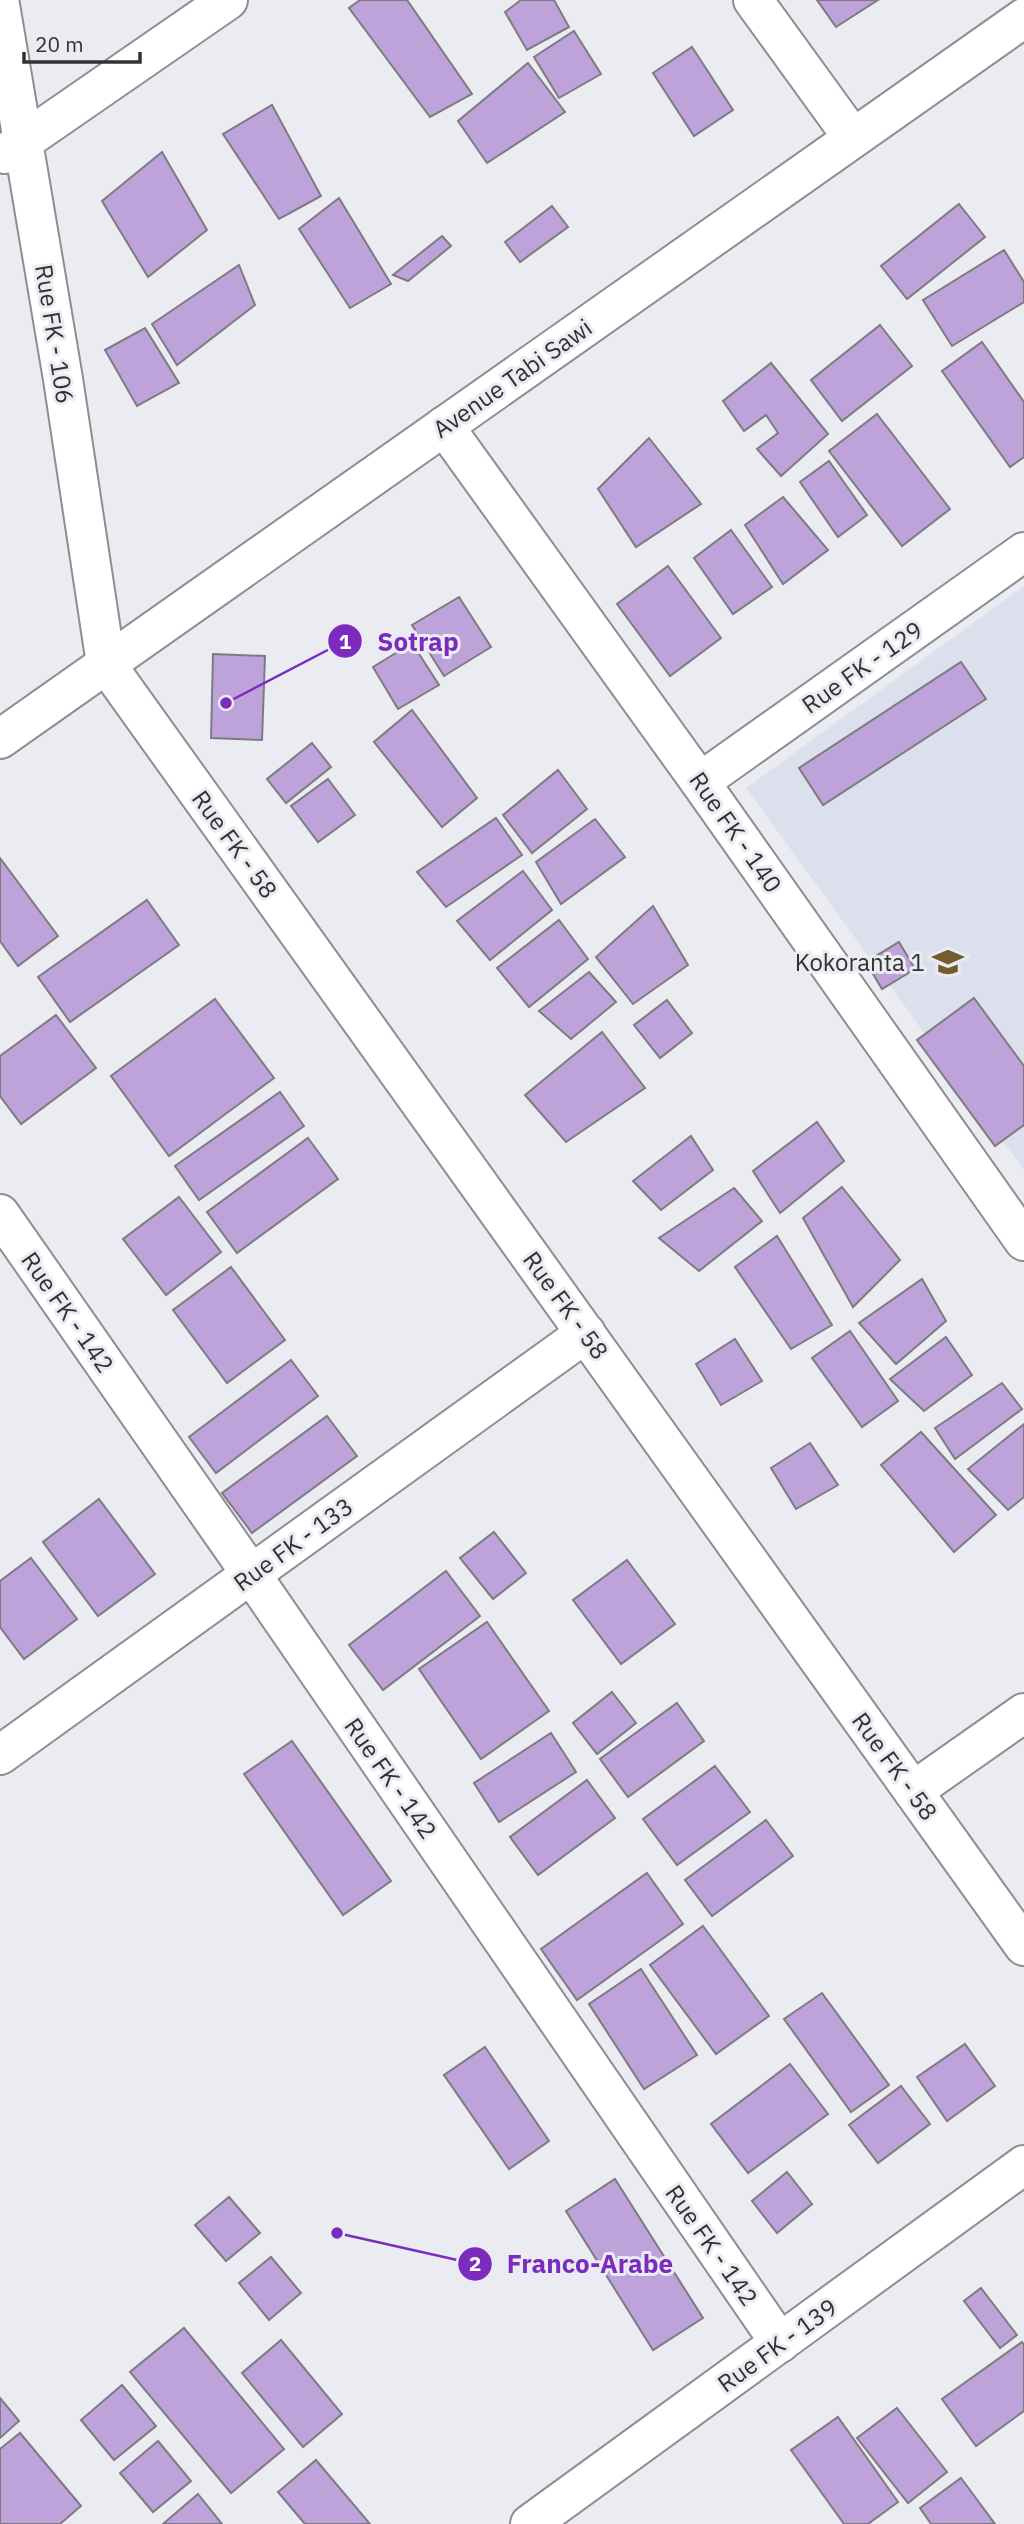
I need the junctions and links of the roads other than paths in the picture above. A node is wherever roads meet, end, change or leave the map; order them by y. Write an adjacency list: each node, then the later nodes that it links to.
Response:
1 (228, 0): 6 (street)
2 (752, 0): 5 (street)
3 (0, 5): 6 (street, Rue FK - 106)
4 (1024, 18): 5 (street, Avenue Tabi Sawi)
5 (853, 138): 7 (street, Avenue Tabi Sawi)
6 (12, 150): 9 (street, Rue FK - 106)
7 (444, 426): 9 (street, Avenue Tabi Sawi); 11 (street, Rue FK - 140)
8 (1024, 552): 11 (street, Rue FK - 129)
9 (106, 664): 10 (street, Avenue Tabi Sawi); 14 (street, Rue FK - 58)
10 (0, 739)
11 (700, 782): 13 (street, Rue FK - 140)
12 (0, 1214): 15 (street, Rue FK - 142)
13 (1024, 1241)
14 (586, 1333): 15 (street, Rue FK - 133); 18 (street, Rue FK - 58)
15 (251, 1574): 17 (street, Rue FK - 133); 21 (street, Rue FK - 142)
16 (1024, 1713): 18 (street)
17 (0, 1755)
18 (913, 1791): 19 (street, Rue FK - 58)
19 (1024, 1946)
20 (1024, 2165): 21 (street, Rue FK - 139)
21 (780, 2343): 22 (street, Rue FK - 139)
22 (530, 2524)

